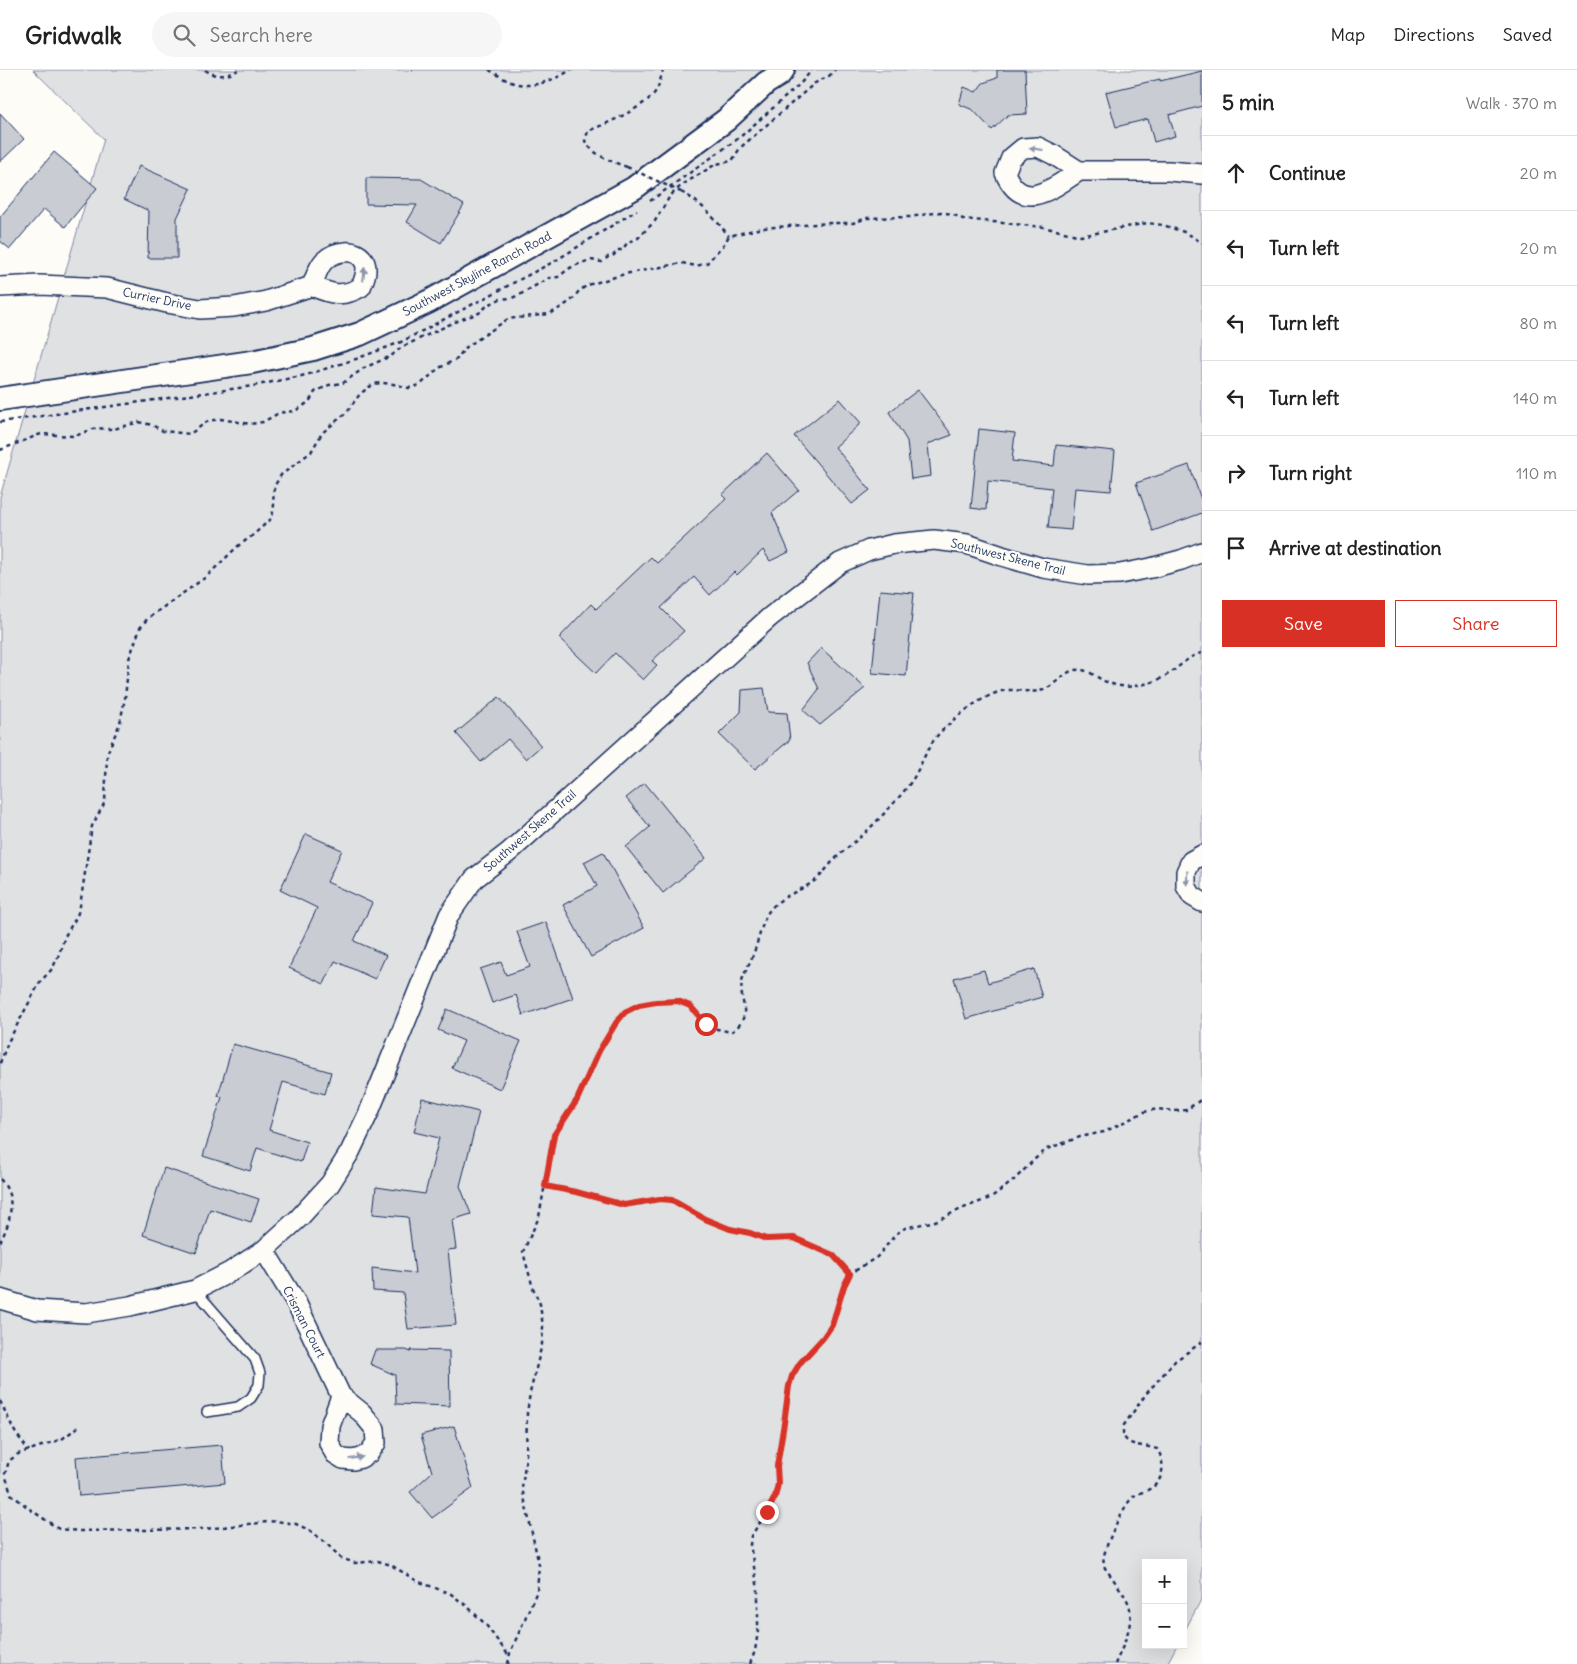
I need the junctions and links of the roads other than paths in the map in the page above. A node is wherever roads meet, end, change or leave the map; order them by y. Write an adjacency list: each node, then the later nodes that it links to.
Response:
1 (773, 74): 6 (street, Southwest Skyline Ranch Road)
2 (1079, 170): 3 (street)
3 (1202, 174)
4 (312, 286): 5 (street, Currier Drive)
5 (0, 287)
6 (0, 399)
7 (1202, 552): 10 (street, Southwest Skene Trail)
8 (1202, 855): 9 (street, one-way to 9)
9 (1202, 902)
10 (264, 1250): 11 (street, Southwest Skene Trail); 13 (street, Crisman Court)
11 (195, 1290): 12 (street, Southwest Skene Trail); 14 (lane)
12 (0, 1299)
13 (340, 1396)
14 (207, 1412)

